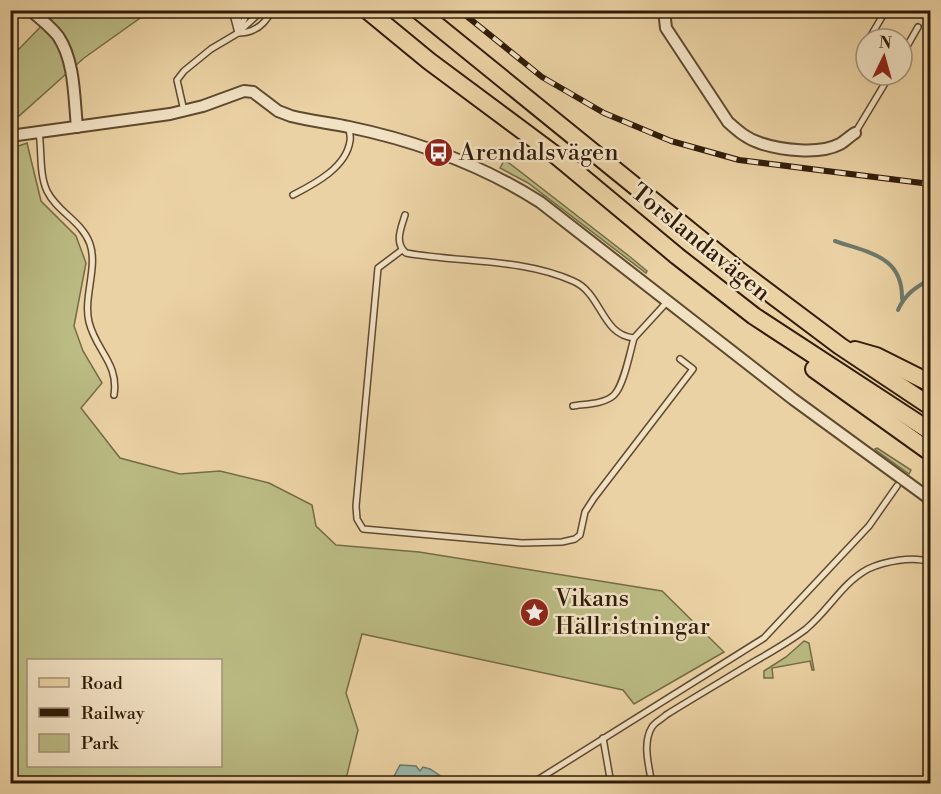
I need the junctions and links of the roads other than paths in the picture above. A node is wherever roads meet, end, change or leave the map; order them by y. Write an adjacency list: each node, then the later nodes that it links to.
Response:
1 (30, 10): 17 (street)
2 (232, 10): 13 (lane)
3 (239, 10): 13 (lane)
4 (272, 10): 13 (lane)
5 (367, 10): 26 (main road, Torslandavägen)
6 (418, 10): 28 (main road, Torslandavägen)
7 (664, 10): 20 (street)
8 (886, 10): 11 (lane)
9 (247, 12): 13 (lane)
10 (255, 17): 13 (lane)
11 (876, 27)
12 (918, 27): 14 (lane)
13 (238, 33): 16 (lane)
14 (914, 34)
15 (883, 87): 20 (lane)
16 (184, 111): 17 (street); 18 (street)
17 (77, 127): 19 (street)
18 (349, 127): 22 (lane); 25 (street)
19 (39, 132): 21 (street); 31 (lane)
20 (855, 133)
21 (10, 136)
22 (293, 195)
23 (405, 215): 24 (lane)
24 (402, 250): 27 (lane); 29 (lane)
25 (667, 302): 27 (lane); 37 (street)
26 (754, 316): 34 (main road, Torslandavägen); 35 (main road)
27 (634, 338): 32 (lane)
28 (840, 346): 30 (main road); 33 (main road, Torslandavägen)
29 (680, 359)
30 (930, 383)
31 (114, 395)
32 (573, 406)
33 (930, 406)
34 (930, 431)
35 (930, 452)
36 (897, 486): 39 (lane)
37 (930, 499)
38 (930, 562): 42 (lane)
39 (603, 738): 40 (lane); 41 (lane)
40 (531, 783)
41 (610, 783)
42 (652, 783)

